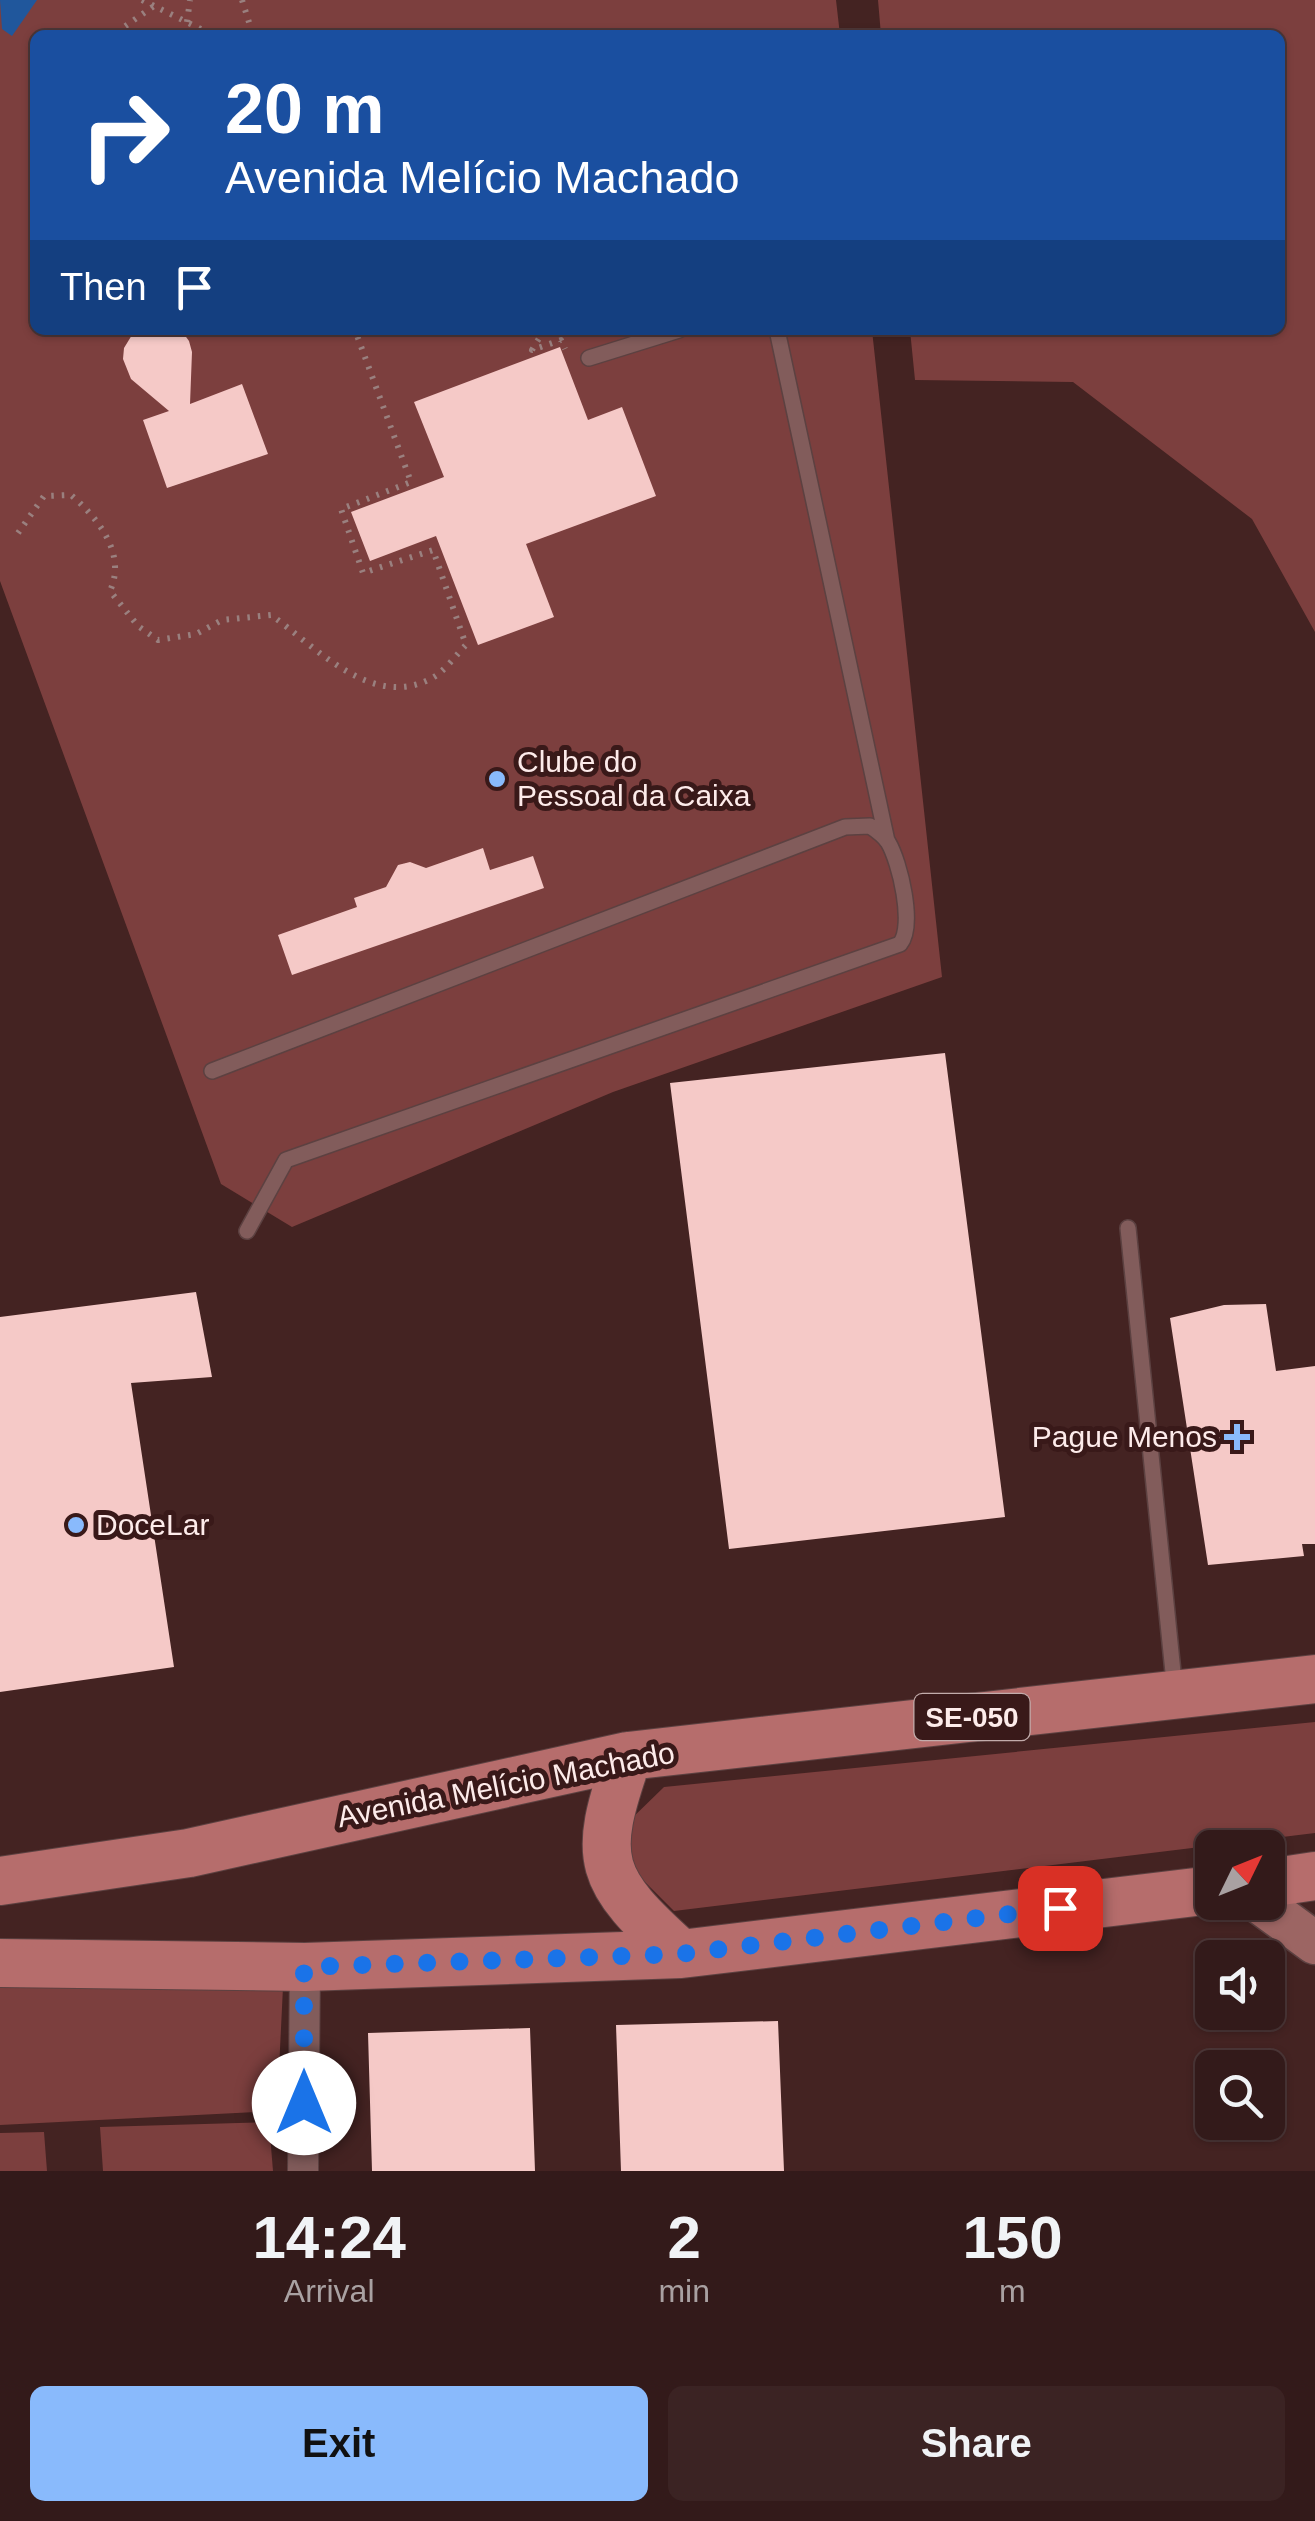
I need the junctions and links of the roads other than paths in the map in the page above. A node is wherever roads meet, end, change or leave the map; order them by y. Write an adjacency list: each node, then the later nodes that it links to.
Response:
1 (663, 335): 3 (lane)
2 (777, 335): 4 (lane)
3 (588, 358)
4 (888, 841): 5 (lane); 7 (lane)
5 (212, 1070)
6 (1128, 1228): 9 (lane)
7 (247, 1231)
8 (1315, 1679): 9 (main road, Avenida Melício Machado / SE-050)
9 (1176, 1695): 10 (main road, Avenida Melício Machado / SE-050)
10 (628, 1756): 12 (main road, Avenida Melício Machado / SE-050); 17 (main road)
11 (1315, 1876): 13 (main road)
12 (0, 1880)
13 (1285, 1880)
14 (1195, 1892): 17 (main road)
15 (1284, 1920): 16 (street)
16 (1315, 1943)
17 (680, 1954): 19 (main road)
18 (0, 1964): 19 (main road)
19 (304, 1967): 20 (street)
20 (303, 2171)

